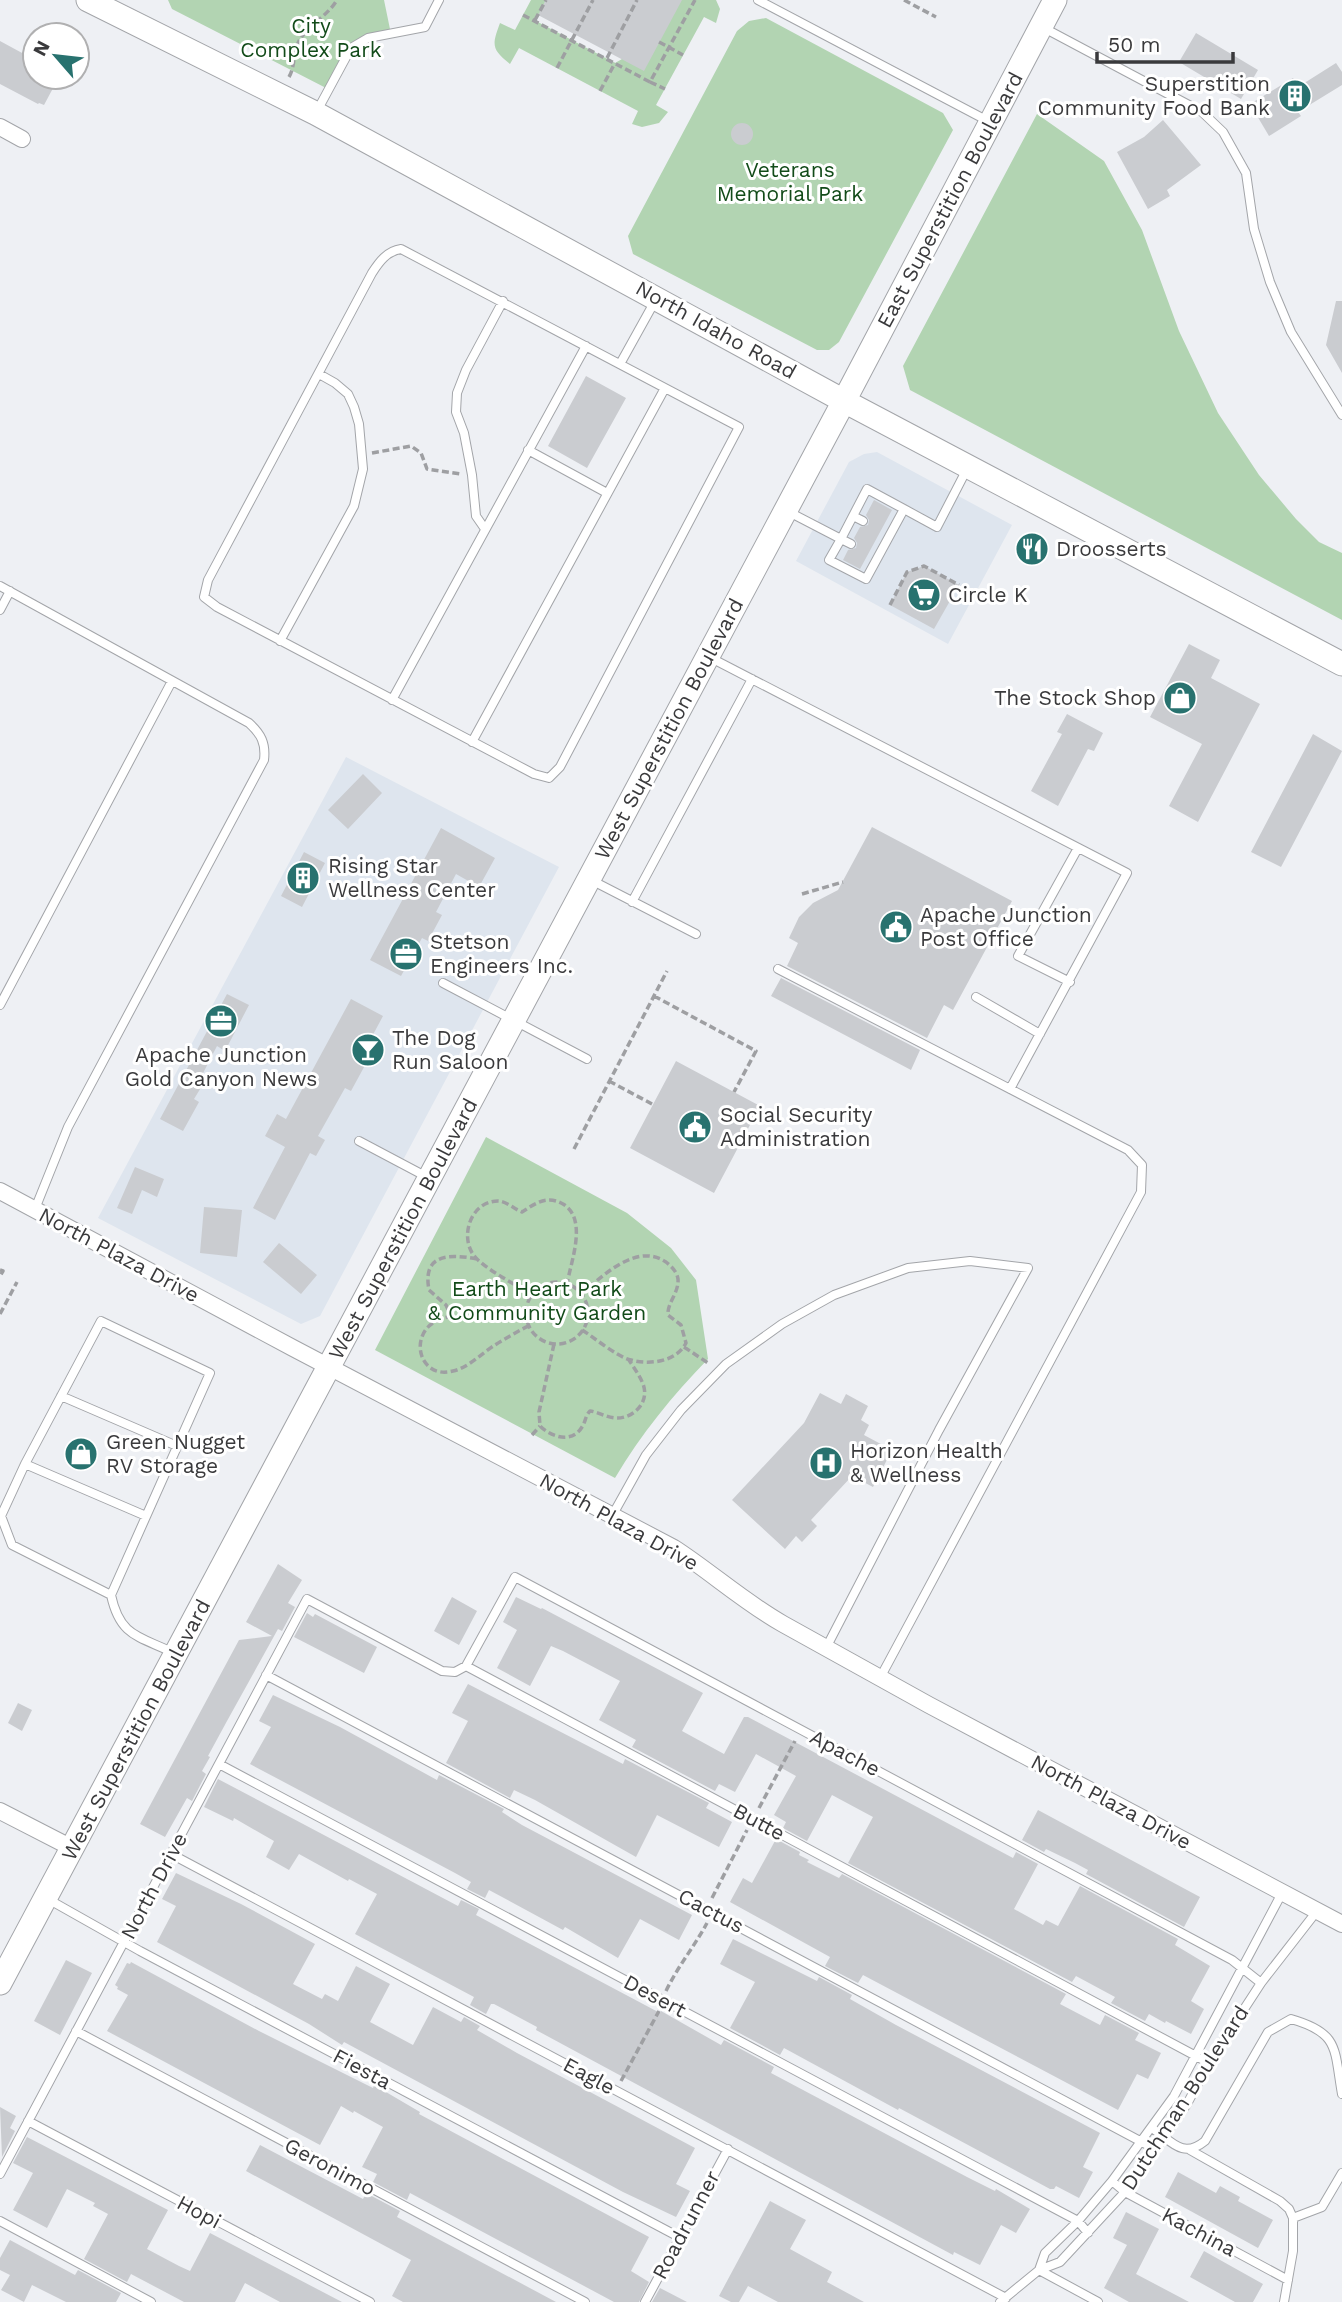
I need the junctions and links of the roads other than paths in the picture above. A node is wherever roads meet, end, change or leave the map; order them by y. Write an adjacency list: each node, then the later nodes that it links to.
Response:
1 (88, 0): 6 (main road, North Idaho Road)
2 (439, 0): 6 (lane)
3 (758, 0): 7 (lane)
4 (1055, 0): 5 (main road, East Superstition Boulevard)
5 (1041, 26): 7 (main road, East Superstition Boulevard); 17 (lane)
6 (315, 113): 10 (main road, North Idaho Road)
7 (990, 122): 16 (main road, East Superstition Boulevard)
8 (0, 127): 9 (street)
9 (22, 139)
10 (656, 298): 13 (lane); 16 (main road, North Idaho Road)
11 (503, 301): 12 (lane); 14 (lane); 25 (lane)
12 (586, 346): 13 (lane); 18 (lane)
13 (620, 364): 15 (lane)
14 (318, 374): 35 (lane); 35 (lane)
15 (665, 388): 20 (lane); 41 (lane)
16 (844, 401): 19 (main road, North Idaho Road); 22 (main road, West Superstition Boulevard)
17 (1342, 415)
18 (528, 450): 20 (lane); 25 (lane)
19 (968, 466): 21 (lane); 37 (main road, North Idaho Road)
20 (607, 494): 41 (lane)
21 (904, 509): 23 (lane); 27 (lane)
22 (785, 510): 28 (lane); 36 (main road, West Superstition Boulevard)
23 (853, 516): 24 (lane); 28 (lane)
24 (863, 522)
25 (485, 529): 40 (lane)
26 (880, 531): 27 (lane)
27 (890, 536): 31 (lane)
28 (841, 539): 29 (lane); 31 (lane)
29 (851, 544)
30 (869, 554): 31 (lane)
31 (878, 558)
32 (0, 586): 33 (lane)
33 (10, 592): 34 (lane); 39 (lane)
34 (0, 610)
35 (280, 641): 40 (lane)
36 (708, 657): 38 (lane); 43 (main road, West Superstition Boulevard)
37 (1342, 664)
38 (752, 679): 42 (lane); 44 (lane)
39 (172, 681): 50 (lane); 58 (lane)
40 (393, 700): 41 (lane)
41 (472, 742)
42 (1078, 848): 47 (lane); 47 (lane)
43 (589, 879): 44 (lane); 51 (main road, West Superstition Boulevard)
44 (632, 902): 45 (lane)
45 (696, 934)
46 (778, 969): 54 (lane)
47 (1070, 982): 52 (lane)
48 (443, 983): 51 (lane)
49 (976, 998): 52 (lane)
50 (0, 1005)
51 (514, 1020): 53 (lane); 56 (main road, West Superstition Boulevard)
52 (1040, 1034): 54 (lane)
53 (587, 1059)
54 (1010, 1089): 71 (lane)
55 (359, 1141): 56 (lane)
56 (430, 1179): 59 (main road, West Superstition Boulevard)
57 (0, 1191): 58 (street, North Plaza Drive)
58 (35, 1209): 59 (street, North Plaza Drive)
59 (330, 1367): 64 (street, North Plaza Drive); 68 (main road, West Superstition Boulevard)
60 (61, 1396): 61 (lane); 61 (lane); 62 (lane)
61 (177, 1446): 63 (lane)
62 (25, 1464): 63 (lane); 65 (lane)
63 (146, 1516): 65 (lane)
64 (612, 1516): 67 (street, North Plaza Drive); 67 (lane)
65 (111, 1595): 68 (lane)
66 (307, 1599): 69 (lane, Butte); 70 (lane, North Drive)
67 (826, 1648): 71 (street, North Plaza Drive)
68 (176, 1654): 74 (main road, West Superstition Boulevard)
69 (466, 1666): 81 (lane, Apache); 85 (lane, Butte)
70 (266, 1675): 72 (lane, North Drive); 91 (lane, Cactus)
71 (880, 1678): 76 (street, North Plaza Drive)
72 (219, 1764): 75 (lane, North Drive); 101 (lane, Desert)
73 (0, 1811): 74 (street)
74 (72, 1848): 77 (main road, West Superstition Boulevard)
75 (171, 1854): 80 (lane, North Drive); 92 (lane, Eagle)
76 (1282, 1893): 78 (street, North Plaza Drive); 81 (lane, Dutchman Boulevard)
77 (46, 1898): 80 (lane, Fiesta); 82 (main road, West Superstition Boulevard)
78 (1317, 1911): 79 (street, North Plaza Drive); 83 (lane, Dutchman Boulevard)
79 (1342, 1924)
80 (124, 1942): 84 (lane, North Drive); 103 (lane, Fiesta)
81 (1241, 1968): 83 (lane, Apache); 85 (lane, Dutchman Boulevard)
82 (0, 1983)
83 (1261, 1983): 86 (lane, Dutchman Boulevard)
84 (76, 2031): 88 (lane, North Drive); 109 (lane, Geronimo)
85 (1196, 2055): 86 (lane, Butte); 89 (lane, Dutchman Boulevard)
86 (1209, 2063): 90 (lane, Dutchman Boulevard)
87 (1342, 2094): 94 (lane)
88 (28, 2122): 96 (lane, North Drive); 108 (lane, Hopi)
89 (1152, 2128): 90 (lane); 91 (lane, Dutchman Boulevard)
90 (1164, 2136): 93 (lane, Dutchman Boulevard); 94 (lane)
91 (1142, 2141): 93 (lane, Cactus); 97 (lane, Dutchman Boulevard)
92 (727, 2149): 103 (lane, Roadrunner); 106 (lane, Eagle)
93 (1155, 2149): 98 (lane, Dutchman Boulevard)
94 (1190, 2150): 99 (lane)
95 (1342, 2173): 99 (lane)
96 (0, 2174)
97 (1112, 2181): 98 (lane, Kachina); 101 (lane, Dutchman Boulevard)
98 (1125, 2192): 102 (lane, Dutchman Boulevard); 105 (lane, Kachina)
99 (1293, 2218): 105 (lane)
100 (0, 2221): 107 (lane)
101 (1078, 2221): 102 (lane, Desert); 104 (lane, Dutchman Boulevard)
102 (1088, 2233): 104 (lane, Dutchman Boulevard)
103 (678, 2237): 110 (lane, Roadrunner)
104 (1039, 2270): 106 (lane, Dutchman Boulevard); 111 (lane)
105 (1288, 2280): 112 (lane)
106 (1003, 2300)
107 (151, 2302)
108 (370, 2302)
109 (585, 2302)
110 (645, 2302)
111 (1098, 2302)
112 (1284, 2302)

